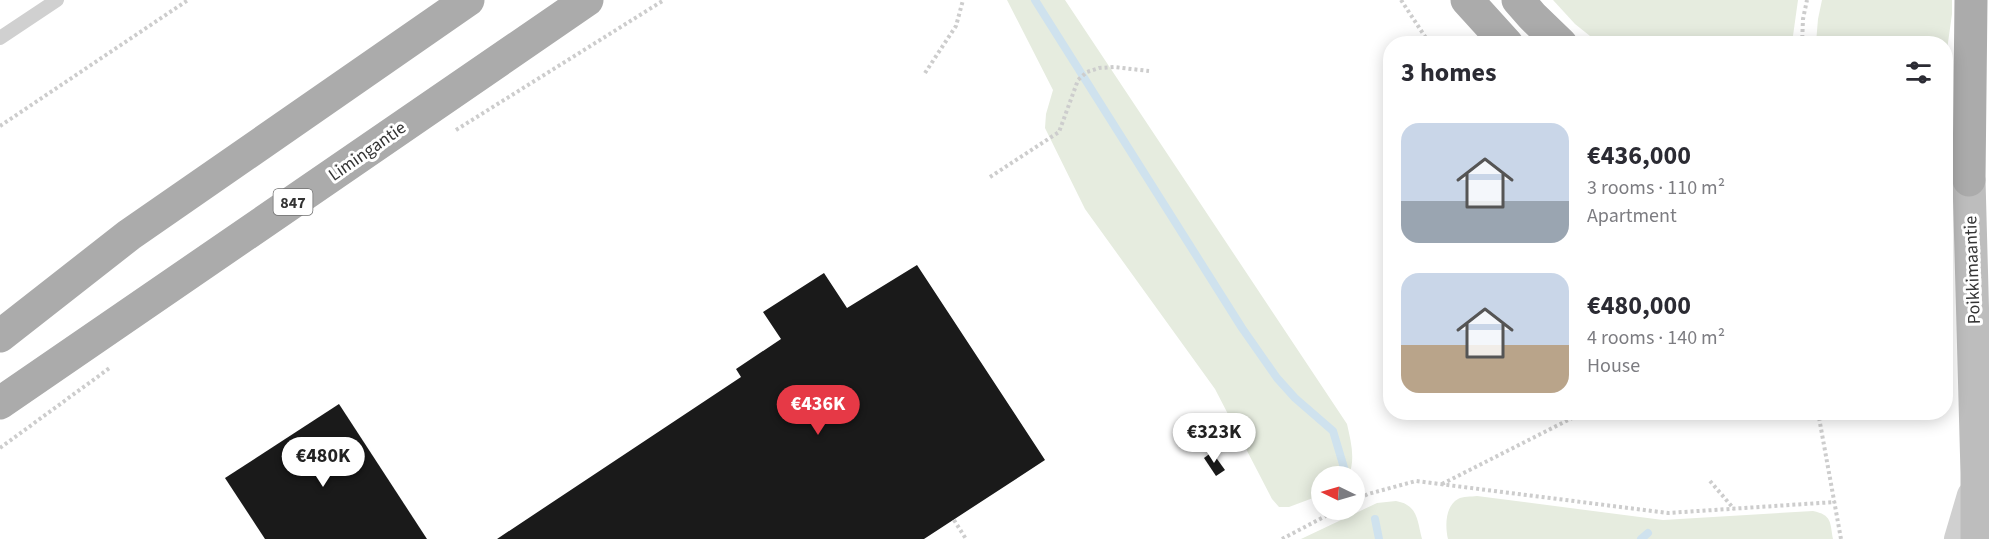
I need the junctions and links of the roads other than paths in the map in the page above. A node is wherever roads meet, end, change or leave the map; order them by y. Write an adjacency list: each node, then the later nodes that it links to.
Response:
1 (57, 0): 9 (lane)
2 (468, 0): 12 (main road)
3 (587, 0): 13 (main road, Limingantie / 847)
4 (1467, 0): 7 (main road)
5 (1518, 0): 8 (main road)
6 (1971, 0): 10 (main road, Poikkimaantie)
7 (1500, 36)
8 (1553, 36)
9 (0, 38)
10 (1968, 118): 11 (main road, Poikkimaantie)
11 (1968, 175): 14 (main road, Poikkimaantie)
12 (0, 336)
13 (0, 403)
14 (1977, 473): 15 (street); 16 (main road, Poikkimaantie)
15 (1958, 539)
16 (1977, 539)

